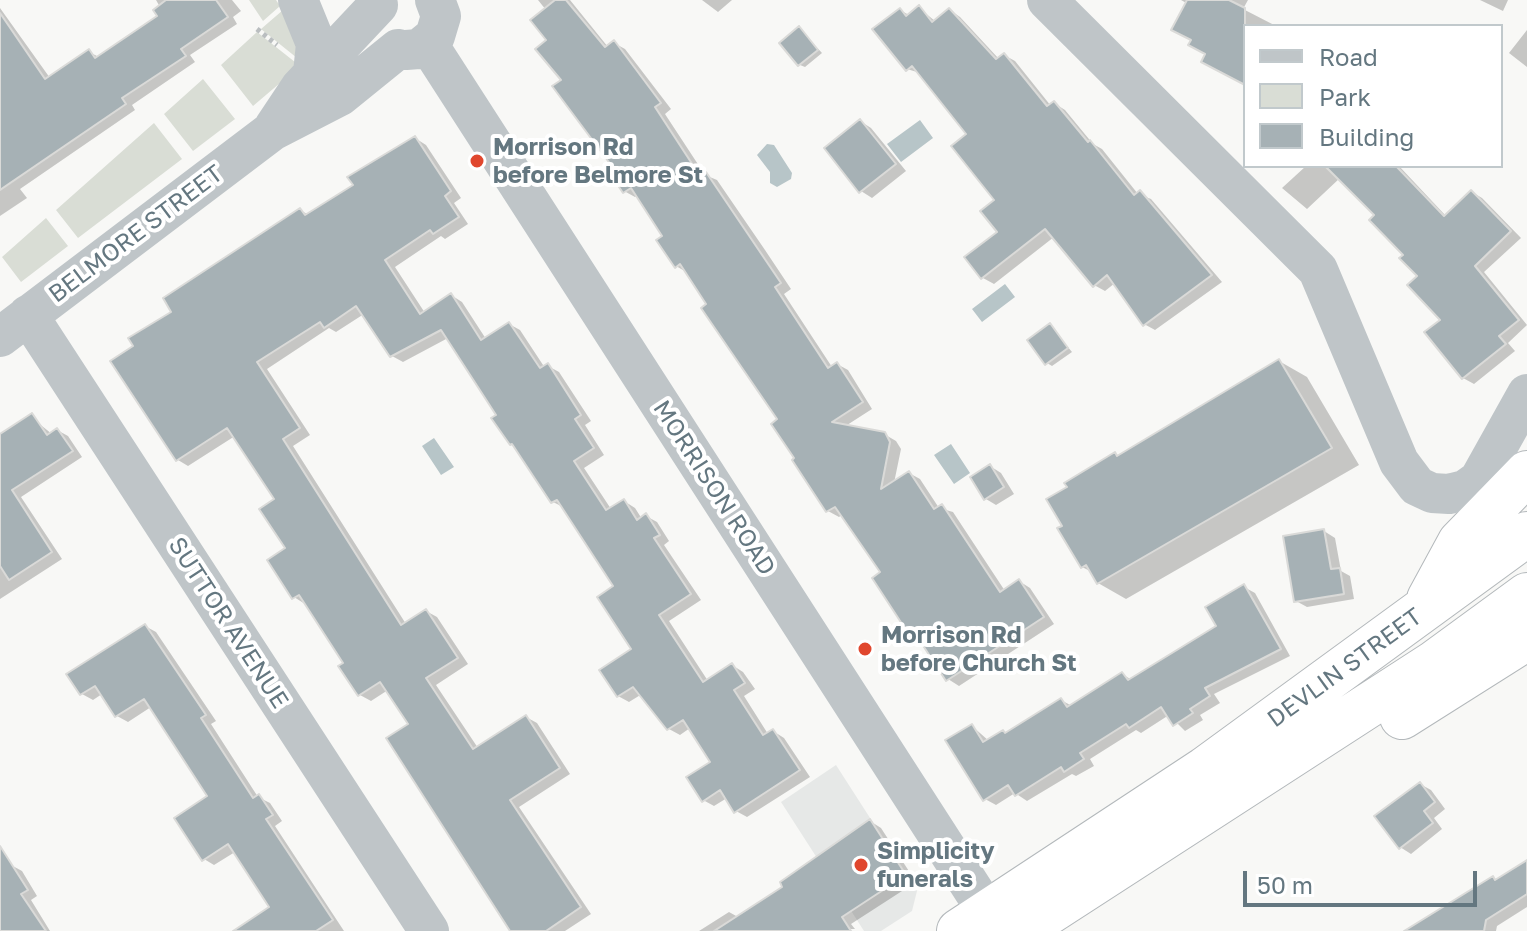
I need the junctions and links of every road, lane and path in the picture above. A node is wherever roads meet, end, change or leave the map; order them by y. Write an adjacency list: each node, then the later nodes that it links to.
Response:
1 (300, 0): 4 (street); 4 (street)
2 (435, 0): 5 (street)
3 (1047, 0): 8 (street)
4 (353, 31): 5 (street, MORRISON ROAD); 6 (street, BELMORE STREET)
5 (413, 46): 6 (street, BELMORE STREET); 16 (street, MORRISON ROAD)
6 (272, 131): 7 (street, BELMORE STREET)
7 (14, 326): 17 (street, SUTTOR AVENUE)
8 (1527, 394)
9 (1527, 473): 12 (highway)
10 (1527, 534): 12 (highway, DEVLIN STREET)
11 (1527, 595): 14 (highway, DEVLIN STREET)
12 (1422, 612): 15 (highway, DEVLIN STREET)
13 (1527, 638): 14 (highway)
14 (1236, 788): 15 (highway, DEVLIN STREET)
15 (1176, 809): 16 (highway)
16 (992, 926)
17 (429, 931)

